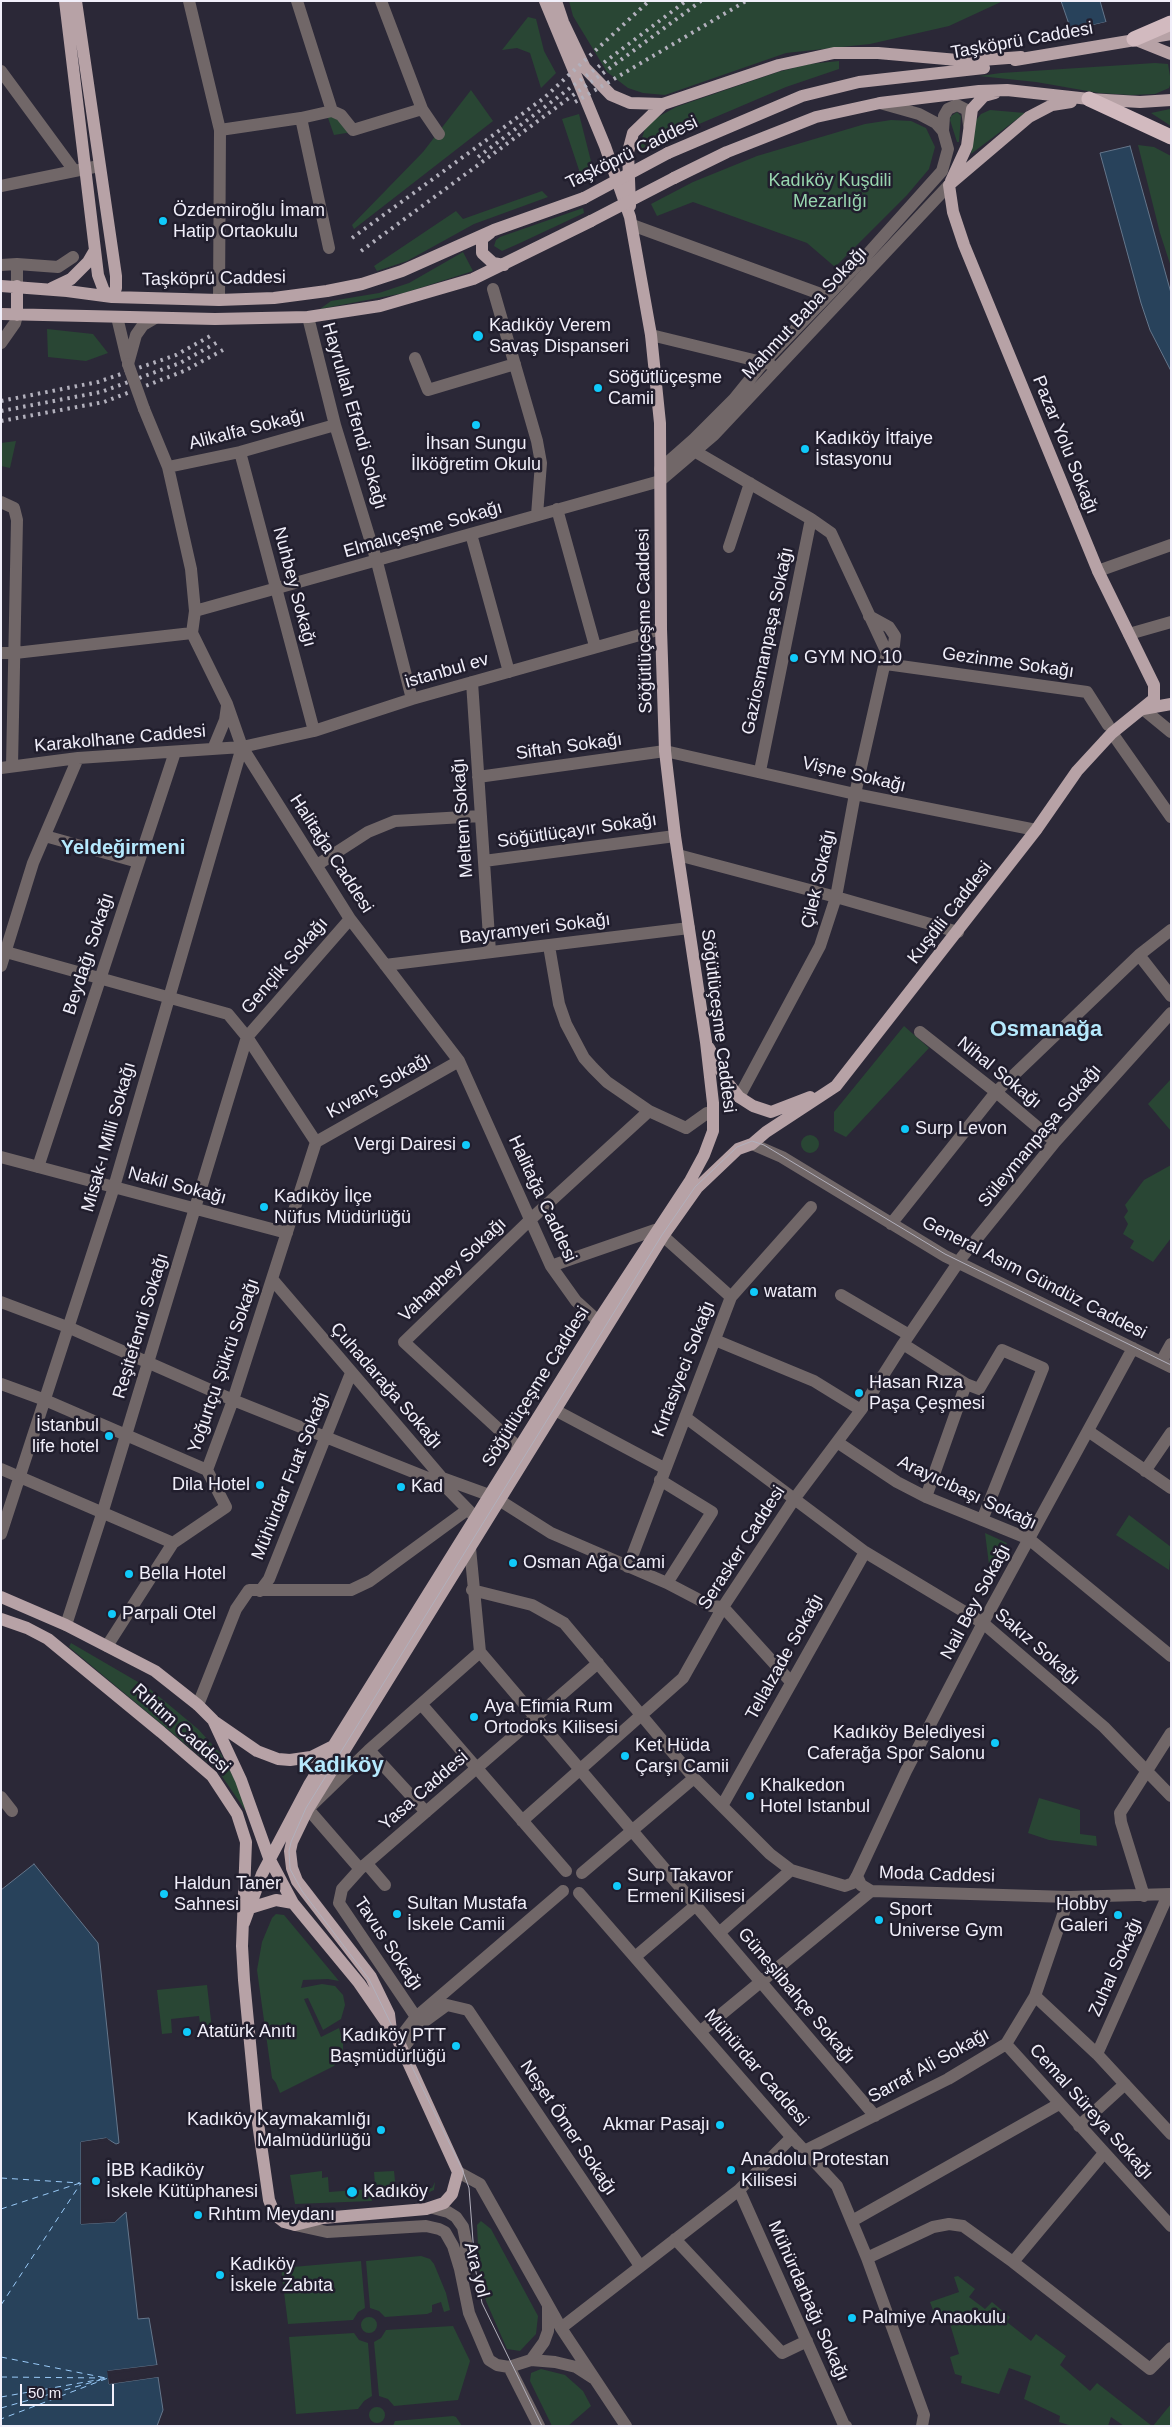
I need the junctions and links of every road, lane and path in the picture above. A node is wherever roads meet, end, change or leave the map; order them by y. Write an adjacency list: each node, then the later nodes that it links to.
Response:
1 (65, 1): 28 (main road)
2 (76, 1): 27 (main road)
3 (189, 1): 23 (street)
4 (297, 1): 20 (street)
5 (381, 1): 19 (street)
6 (545, 1): 31 (main road)
7 (556, 1): 17 (main road)
8 (1171, 23): 10 (highway)
9 (1171, 34): 10 (main road, Taşköprü Caddesi)
10 (1134, 39): 11 (main road); 12 (main road, Taşköprü Caddesi)
11 (1171, 54)
12 (1022, 57): 17 (main road); 32 (main road, Taşköprü Caddesi, bridge)
13 (1, 71): 28 (street)
14 (1007, 90): 15 (main road); 18 (main road); 22 (main road)
15 (1089, 99): 16 (main road); 26 (highway); 29 (main road)
16 (1169, 99)
17 (663, 104): 31 (main road)
18 (880, 104): 24 (street); 38 (main road, bridge)
19 (422, 110): 20 (street); 25 (street)
20 (332, 111): 21 (street)
21 (301, 118): 23 (street); 33 (street)
22 (969, 125): 24 (street); 29 (main road)
23 (220, 130): 45 (street)
24 (943, 131): 43 (street, Mahmut Baba Sokağı)
25 (439, 134)
26 (1171, 137)
27 (99, 166): 28 (street); 44 (main road)
28 (79, 169): 30 (street); 34 (main road)
29 (949, 185): 57 (street, Mahmut Baba Sokağı); 72 (main road, Pazar Yolu Sokağı)
30 (1, 186)
31 (631, 221): 43 (street); 51 (main road, Söğütlüçeşme Caddesi)
32 (494, 230): 38 (main road); 45 (main road, Taşköprü Caddesi)
33 (329, 245)
34 (95, 250): 41 (main road); 44 (main road)
35 (73, 257): 36 (street)
36 (16, 264): 37 (street); 40 (street)
37 (1, 265)
38 (504, 265): 49 (main road)
39 (1, 286): 40 (main road, Taşköprü Caddesi)
40 (18, 286): 41 (main road, Taşköprü Caddesi); 47 (main road)
41 (47, 289): 44 (main road, Taşköprü Caddesi)
42 (493, 289): 56 (street)
43 (826, 296): 54 (street, Mahmut Baba Sokağı)
44 (112, 297): 45 (main road, Taşköprü Caddesi); 48 (main road)
45 (219, 300)
46 (1, 314): 47 (main road)
47 (17, 315): 48 (main road); 52 (street)
48 (117, 317): 50 (main road); 55 (street)
49 (308, 317): 50 (main road); 58 (street, Hayrullah Efendi Sokağı)
50 (156, 318): 55 (street)
51 (651, 334): 54 (street); 62 (main road, Söğütlüçeşme Caddesi)
52 (1, 343)
53 (415, 358): 56 (street)
54 (764, 362): 57 (street); 62 (street, Mahmut Baba Sokağı)
55 (128, 364): 61 (street, bridge)
56 (515, 364): 66 (street)
57 (778, 366): 60 (street, Mahmut Baba Sokağı)
58 (335, 425): 59 (street, Alikalfa Sokağı); 71 (street, Hayrullah Efendi Sokağı)
59 (240, 452): 61 (street, Alikalfa Sokağı); 73 (street, Nuhbey Sokağı)
60 (696, 452): 62 (street, Mahmut Baba Sokağı); 63 (street)
61 (168, 467): 74 (street)
62 (660, 475): 65 (street, Elmalıçeşme Sokağı); 76 (main road, Söğütlüçeşme Caddesi)
63 (750, 483): 67 (street); 70 (street)
64 (1, 502): 81 (street)
65 (557, 509): 66 (street, Elmalıçeşme Sokağı); 79 (street)
66 (537, 515): 68 (street, Elmalıçeşme Sokağı)
67 (811, 519): 82 (street); 99 (street, Gaziosmanpaşa Sokağı)
68 (470, 534): 71 (street, Elmalıçeşme Sokağı); 83 (street)
69 (1171, 546): 72 (street)
70 (729, 548)
71 (377, 562): 73 (street, Elmalıçeşme Sokağı); 85 (street, Hayrullah Efendi Sokağı)
72 (1098, 572): 78 (main road, Pazar Yolu Sokağı)
73 (276, 589): 74 (street, Elmalıçeşme Sokağı); 91 (street, Nuhbey Sokağı)
74 (195, 611): 77 (street)
75 (1171, 622): 78 (street)
76 (661, 629): 79 (street, istanbul ev); 95 (main road, Söğütlüçeşme Caddesi)
77 (192, 633): 81 (street); 86 (street, Halitağa Caddesi)
78 (1129, 634): 88 (main road, Pazar Yolu Sokağı)
79 (595, 646): 83 (street, istanbul ev)
80 (1, 653): 81 (street)
81 (15, 653): 98 (street)
82 (887, 658): 90 (street, Gezinme Sokağı); 101 (street, Çilek Sokağı)
83 (509, 672): 84 (street, istanbul ev)
84 (472, 682): 85 (street, istanbul ev); 100 (street, Meltem Sokağı)
85 (412, 699): 91 (street, istanbul ev)
86 (227, 704): 93 (street, Halitağa Caddesi); 94 (street)
87 (1165, 705): 88 (main road, Kuşdili Caddesi); 89 (street)
88 (1143, 709): 90 (main road, Kuşdili Caddesi); 92 (street)
89 (1171, 724)
90 (1110, 729): 103 (street, Gezinme Sokağı); 104 (main road, Kuşdili Caddesi)
91 (314, 731): 93 (street, istanbul ev)
92 (1171, 732)
93 (242, 747): 94 (street, Karakolhane Caddesi); 110 (street, Halitağa Caddesi); 124 (street, Misak-ı Milli Sokağı)
94 (214, 749): 96 (street, Karakolhane Caddesi)
95 (665, 750): 99 (street, Vişne Sokağı); 100 (street, Siftah Sokağı); 106 (main road, Söğütlüçeşme Caddesi)
96 (175, 752): 97 (street, Karakolhane Caddesi); 109 (street, Beydağı Sokağı)
97 (78, 758): 98 (street, Karakolhane Caddesi); 105 (street)
98 (7, 767)
99 (760, 771): 101 (street, Vişne Sokağı)
100 (478, 777): 102 (street, Meltem Sokağı)
101 (855, 794): 104 (street, Vişne Sokağı); 111 (street, Çilek Sokağı)
102 (481, 816): 108 (street, Meltem Sokağı); 110 (street)
103 (1171, 817)
104 (1036, 830): 115 (main road, Kuşdili Caddesi)
105 (44, 836): 109 (street); 117 (street)
106 (675, 836): 107 (main road, Söğütlüçeşme Caddesi); 108 (street, Söğütlüçayır Sokağı)
107 (678, 855): 111 (street); 113 (main road, Söğütlüçeşme Caddesi)
108 (484, 861): 118 (street, Meltem Sokağı)
109 (138, 862): 122 (street, Beydağı Sokağı)
110 (317, 865): 112 (street, Halitağa Caddesi)
111 (836, 897): 115 (street); 132 (street, Çilek Sokağı)
112 (350, 919): 120 (street, Halitağa Caddesi); 127 (street, Gençlik Sokağı)
113 (689, 928): 116 (street, Bayramyeri Sokağı); 128 (main road, Söğütlüçeşme Caddesi)
114 (1171, 930): 119 (street)
115 (958, 932): 130 (main road, Kuşdili Caddesi)
116 (549, 946): 118 (street, Bayramyeri Sokağı); 133 (street)
117 (6, 952): 121 (street); 122 (street)
118 (490, 952): 120 (street, Bayramyeri Sokağı)
119 (1138, 956): 123 (street); 131 (street)
120 (385, 965): 129 (street, Halitağa Caddesi)
121 (1, 966)
122 (99, 977): 124 (street); 139 (street, Beydağı Sokağı)
123 (1171, 996)
124 (168, 997): 127 (street); 140 (street, Misak-ı Milli Sokağı)
125 (1171, 1012): 136 (street, Süleymanpaşa Sokağı)
126 (920, 1032): 131 (street, Nihal Sokağı)
127 (247, 1037): 135 (street); 142 (street, Reşitefendi Sokağı)
128 (706, 1042): 132 (main road); 146 (main road, Söğütlüçeşme Caddesi)
129 (459, 1061): 135 (street, Kıvanç Sokağı); 143 (street, Halitağa Caddesi)
130 (836, 1086): 132 (main road); 137 (main road, Kuşdili Caddesi)
131 (996, 1092): 136 (street, Nihal Sokağı); 144 (street)
132 (740, 1097)
133 (649, 1111): 134 (street); 143 (street)
134 (707, 1113)
135 (316, 1142): 145 (street, Yoğurtçu Şükrü Sokağı)
136 (1055, 1142): 147 (street, Süleymanpaşa Sokağı)
137 (752, 1144): 144 (street, General Asım Gündüz Caddesi); 146 (main road, Söğütlüçeşme Caddesi)
138 (1, 1157): 139 (street, Nakil Sokağı)
139 (38, 1167): 140 (street, Nakil Sokağı)
140 (114, 1187): 142 (street, Nakil Sokağı); 154 (street, Misak-ı Milli Sokağı)
141 (811, 1207): 151 (street, Kırtasiyeci Sokağı)
142 (195, 1209): 145 (street, Nakil Sokağı); 159 (street, Reşitefendi Sokağı)
143 (531, 1219): 148 (street, Halitağa Caddesi); 174 (street, Vahapbey Sokağı)
144 (891, 1224): 147 (street, General Asım Gündüz Caddesi)
145 (286, 1233): 149 (street, Yoğurtçu Şükrü Sokağı)
146 (659, 1233): 148 (street); 151 (street); 153 (main road, Söğütlüçeşme Caddesi); 166 (main road, Söğütlüçeşme Caddesi)
147 (958, 1263): 156 (street, Serasker Caddesi); 158 (street, General Asım Gündüz Caddesi)
148 (551, 1266): 153 (street, Halitağa Caddesi)
149 (272, 1279): 161 (street, Çuhadarağa Sokağı); 165 (street, Yoğurtçu Şükrü Sokağı)
150 (841, 1295): 156 (street)
151 (731, 1297): 155 (street, Kırtasiyeci Sokağı)
152 (1, 1302): 154 (street)
153 (598, 1321): 174 (main road, Söğütlüçeşme Caddesi)
154 (70, 1328): 159 (street); 164 (street, Misak-ı Milli Sokağı)
155 (715, 1340): 167 (street); 168 (street, Kırtasiyeci Sokağı)
156 (906, 1340): 163 (street); 167 (street, Serasker Caddesi)
157 (1171, 1344): 160 (street)
158 (1133, 1348): 160 (street, General Asım Gündüz Caddesi); 169 (street, Nail Bey Sokağı)
159 (147, 1363): 165 (street); 171 (street, Reşitefendi Sokağı)
160 (1166, 1365)
161 (351, 1373): 172 (street, Mühürdar Fuat Sokağı); 182 (street, Çuhadarağa Sokağı)
162 (1, 1384): 164 (street)
163 (966, 1384): 181 (street); 186 (street)
164 (45, 1400): 171 (street); 179 (street, Misak-ı Milli Sokağı)
165 (233, 1400): 172 (street); 176 (street, Yoğurtçu Şükrü Sokağı)
166 (555, 1410): 178 (street); 182 (main road, Söğütlüçeşme Caddesi)
167 (861, 1410): 173 (street, Serasker Caddesi)
168 (685, 1417): 178 (street, Kırtasiyeci Sokağı); 183 (street, Sakız Sokağı)
169 (1088, 1431): 177 (street); 188 (street, Nail Bey Sokağı)
170 (1171, 1433): 177 (street)
171 (126, 1435): 176 (street); 184 (street, Reşitefendi Sokağı)
172 (325, 1438): 185 (street); 195 (street, Mühürdar Fuat Sokağı)
173 (837, 1442): 181 (street, Arayıcıbaşı Sokağı); 183 (street, Serasker Caddesi)
174 (519, 1448): 182 (main road, Söğütlüçeşme Caddesi)
175 (1, 1469): 179 (street)
176 (207, 1470): 189 (street, Yoğurtçu Şükrü Sokağı)
177 (1145, 1471): 180 (street)
178 (662, 1474): 192 (street, Kırtasiyeci Sokağı); 193 (street)
179 (21, 1476): 184 (street); 187 (street, Misak-ı Milli Sokağı)
180 (1171, 1488)
181 (926, 1497): 186 (street, Arayıcıbaşı Sokağı)
182 (494, 1498): 185 (main road, Söğütlüçeşme Caddesi); 190 (main road, Söğütlüçeşme Caddesi); 192 (street, Çuhadarağa Sokağı)
183 (795, 1498): 191 (street, Sakız Sokağı); 197 (street, Serasker Caddesi)
184 (102, 1514): 189 (street); 200 (street, Reşitefendi Sokağı)
185 (471, 1514): 195 (street); 212 (main road, Söğütlüçeşme Caddesi)
186 (982, 1520): 188 (street, Arayıcıbaşı Sokağı)
187 (1, 1534)
188 (1029, 1539): 199 (street, Nail Bey Sokağı); 203 (street, Arayıcıbaşı Sokağı)
189 (173, 1543): 201 (street, Yoğurtçu Şükrü Sokağı)
190 (470, 1548): 194 (street); 221 (main road, Söğütlüçeşme Caddesi)
191 (865, 1552): 199 (street, Sakız Sokağı); 205 (street, Tellalzade Sokağı)
192 (628, 1567): 193 (street, Çuhadarağa Sokağı)
193 (667, 1583): 197 (street, Çuhadarağa Sokağı)
194 (472, 1590): 202 (street); 204 (street, Moda Caddesi)
195 (260, 1591): 206 (street)
196 (1, 1597): 200 (main road, Rıhtım Caddesi)
197 (722, 1607): 205 (street); 209 (street, Serasker Caddesi)
198 (1, 1619): 243 (main road, Rıhtım Caddesi)
199 (983, 1623): 216 (street, Sakız Sokağı); 231 (street, Nail Bey Sokağı)
200 (66, 1625): 201 (main road, Rıhtım Caddesi)
201 (107, 1646): 206 (main road, Rıhtım Caddesi)
202 (480, 1652): 207 (street, Söğütlüçeşme Caddesi); 208 (street, Güneşlibahçe Sokağı)
203 (1171, 1656)
204 (598, 1663): 208 (street, Yasa Caddesi); 209 (street, Moda Caddesi)
205 (791, 1682): 220 (street, Tellalzade Sokağı)
206 (198, 1705): 210 (main road, Rıhtım Caddesi)
207 (422, 1705): 213 (street, Söğütlüçeşme Caddesi); 214 (street)
208 (536, 1715): 214 (street, Yasa Caddesi); 215 (street, Güneşlibahçe Sokağı)
209 (641, 1715): 215 (street, Serasker Caddesi); 217 (street, Moda Caddesi)
210 (213, 1720): 212 (main road); 226 (main road, Rıhtım Caddesi)
211 (1171, 1733): 216 (street)
212 (336, 1743): 226 (main road, Söğütlüçeşme Caddesi)
213 (369, 1750): 221 (street, Söğütlüçeşme Caddesi); 223 (street)
214 (476, 1768): 223 (street, Yasa Caddesi); 224 (street)
215 (580, 1768): 224 (street, Serasker Caddesi); 225 (street, Güneşlibahçe Sokağı)
216 (1146, 1770): 218 (street, Sakız Sokağı); 238 (street)
217 (694, 1778): 220 (street, Moda Caddesi); 225 (street)
218 (1171, 1796)
219 (1, 1797): 222 (street)
220 (722, 1806): 228 (street, Moda Caddesi)
221 (308, 1809): 227 (street, Tavus Sokağı); 250 (main road, Söğütlüçeşme Caddesi)
222 (12, 1811)
223 (426, 1812): 227 (street, Yasa Caddesi)
224 (522, 1821): 229 (street)
225 (632, 1829): 230 (street); 241 (street, Güneşlibahçe Sokağı)
226 (270, 1858): 240 (main road, Rıhtım Caddesi); 242 (main road, Rıhtım Caddesi)
227 (363, 1866): 232 (street, Tavus Sokağı); 233 (street, Yasa Caddesi)
228 (791, 1870): 231 (street, Moda Caddesi); 244 (street)
229 (566, 1871)
230 (582, 1873)
231 (857, 1876): 235 (street, Moda Caddesi)
232 (385, 1885)
233 (342, 1888): 248 (street, Tavus Sokağı)
234 (563, 1890): 248 (street)
235 (871, 1891): 239 (street, Moda Caddesi); 246 (street)
236 (579, 1893): 245 (street, Mühürdar Caddesi)
237 (1169, 1895): 238 (street, Moda Caddesi); 252 (street, Zuhal Sokağı)
238 (1144, 1896): 239 (street, Moda Caddesi)
239 (1069, 1898): 247 (street, Sarraf Ali Sokağı)
240 (293, 1903): 242 (main road); 250 (main road, Rıhtım Caddesi)
241 (696, 1905): 244 (street, Güneşlibahçe Sokağı); 245 (street)
242 (250, 1908): 243 (main road, Rıhtım Caddesi)
243 (244, 1923): 263 (main road, Rıhtım Caddesi)
244 (719, 1933): 246 (street, Güneşlibahçe Sokağı)
245 (635, 1957): 249 (street, Mühürdar Caddesi)
246 (761, 1982): 249 (street); 255 (street, Güneşlibahçe Sokağı)
247 (1034, 1996): 251 (street, Sarraf Ali Sokağı); 252 (street)
248 (416, 2017): 250 (street)
249 (701, 2030): 258 (street, Mühürdar Caddesi)
250 (398, 2038): 261 (main road); 271 (street, Neşet Ömer Sokağı)
251 (1006, 2044): 254 (street, Cemal Süreya Sokağı); 255 (street, Sarraf Ali Sokağı)
252 (1097, 2054): 253 (street)
253 (1125, 2084): 256 (street); 257 (street)
254 (1059, 2104): 256 (street, Cemal Süreya Sokağı); 265 (street)
255 (875, 2116): 259 (street, Sarraf Ali Sokağı)
256 (1079, 2126): 260 (street, Cemal Süreya Sokağı)
257 (1171, 2134)
258 (792, 2137): 259 (street, Mühürdar Caddesi); 262 (street)
259 (806, 2150): 265 (street, Mühürdar Caddesi)
260 (1104, 2153): 267 (street, Cemal Süreya Sokağı); 270 (street)
261 (458, 2172): 264 (main road); 273 (street)
262 (739, 2190): 268 (street); 275 (street, Mühürdarbağı Sokağı)
263 (268, 2200): 266 (main road, Ara yol)
264 (432, 2208): 266 (main road); 272 (street)
265 (852, 2221): 269 (street, Mühürdar Caddesi)
266 (295, 2225): 272 (street, Ara yol)
267 (1171, 2226)
268 (675, 2238): 271 (street); 275 (street)
269 (868, 2258): 270 (street); 283 (street, Mühürdar Caddesi)
270 (1013, 2262): 276 (street)
271 (640, 2266): 274 (street)
272 (464, 2293): 278 (street, Ara yol)
273 (548, 2306): 274 (street); 277 (street)
274 (561, 2328): 279 (street)
275 (807, 2341): 282 (street, Mühürdarbağı Sokağı)
276 (1171, 2348)
277 (527, 2361): 278 (street); 279 (street)
278 (509, 2367): 280 (street)
279 (594, 2378): 281 (street)
280 (539, 2426)
281 (626, 2426)
282 (846, 2426)
283 (922, 2426)

